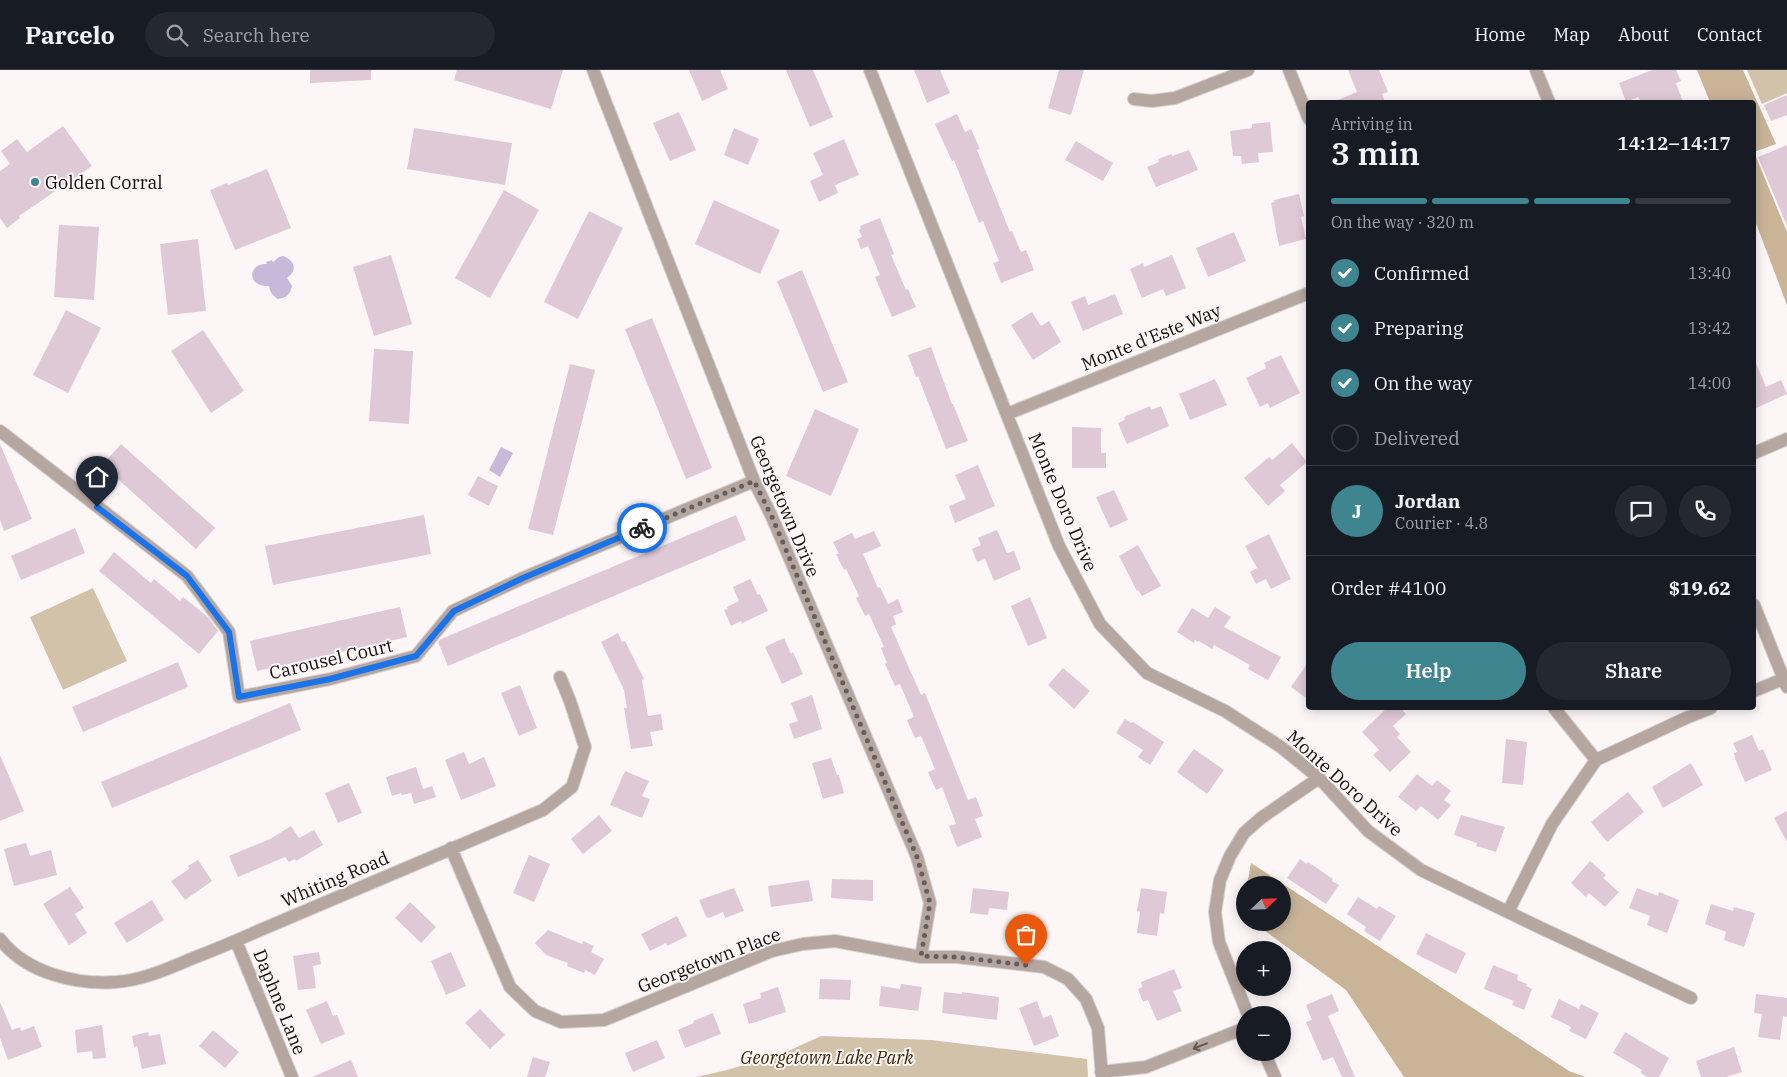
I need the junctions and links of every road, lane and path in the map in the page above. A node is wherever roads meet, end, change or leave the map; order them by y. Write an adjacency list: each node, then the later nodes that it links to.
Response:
1 (593, 70): 14 (street, Georgetown Drive)
2 (870, 70): 10 (street, Monte Doro Drive)
3 (1248, 70): 6 (street)
4 (1289, 70): 8 (street)
5 (1536, 70): 7 (street)
6 (1134, 99)
7 (1548, 100)
8 (1306, 112)
9 (1306, 294): 10 (street, Monte d'Este Way)
10 (1007, 414): 22 (street, Monte Doro Drive)
11 (0, 431): 14 (street, Carousel Court)
12 (1787, 439): 13 (street)
13 (1756, 452)
14 (754, 481): 27 (street, Georgetown Drive)
15 (1756, 610): 17 (street)
16 (560, 677): 23 (street, Whiting Road)
17 (1785, 683): 18 (street)
18 (1756, 690)
19 (1556, 710): 21 (street)
20 (1706, 710): 21 (street)
21 (1596, 760): 24 (street)
22 (1319, 778): 24 (street, Monte Doro Drive); 29 (street)
23 (451, 848): 25 (street, Whiting Road); 27 (street, Georgetown Place)
24 (1508, 912): 28 (street, Monte Doro Drive)
25 (236, 941): 26 (street, Whiting Road); 33 (street, Daphne Lane)
26 (2, 948)
27 (921, 956): 32 (street, Georgetown Place)
28 (1691, 998)
29 (1244, 1006)
30 (1236, 1032): 32 (street, Georgetown Place, one-way to 32)
31 (1268, 1061): 34 (street)
32 (1102, 1075)
33 (292, 1077)
34 (1275, 1077)

